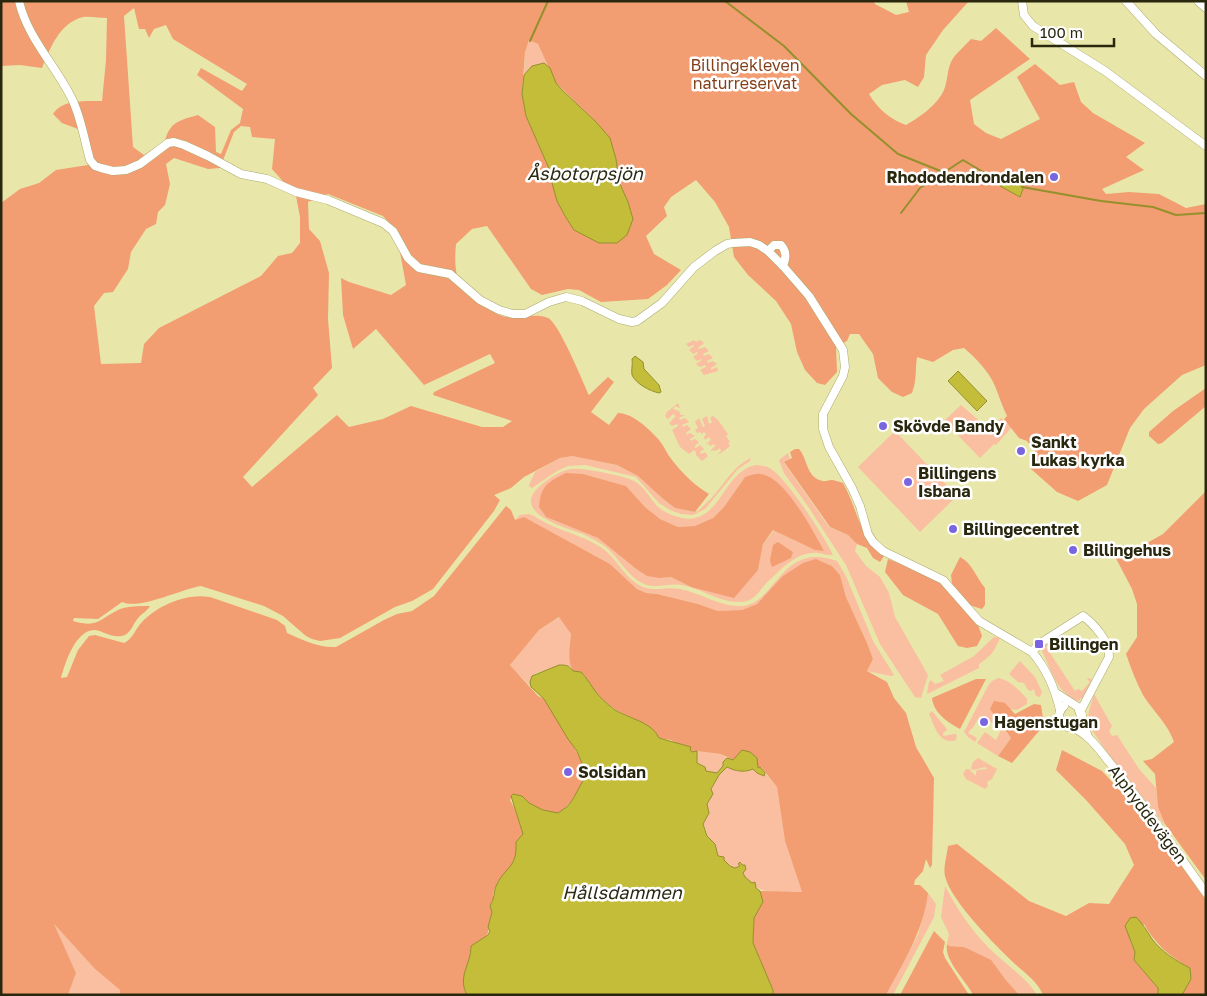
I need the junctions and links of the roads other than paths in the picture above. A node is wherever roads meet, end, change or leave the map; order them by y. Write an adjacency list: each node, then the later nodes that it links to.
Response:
1 (20, 1): 8 (street)
2 (1022, 1): 7 (street)
3 (1126, 1): 6 (street)
4 (1198, 1): 5 (street)
5 (1206, 8)
6 (1206, 76)
7 (1206, 146)
8 (768, 251): 9 (street); 9 (street)
9 (784, 266): 10 (street)
10 (1032, 652): 11 (street); 14 (street)
11 (1056, 693): 12 (street); 13 (street)
12 (1071, 704): 13 (street); 14 (street)
13 (1060, 710): 15 (street)
14 (1082, 713): 15 (street); 16 (street, Alphyddevägen)
15 (1072, 727): 16 (street, Alphyddevägen)
16 (1088, 737): 17 (street, Alphyddevägen)
17 (1206, 893)

